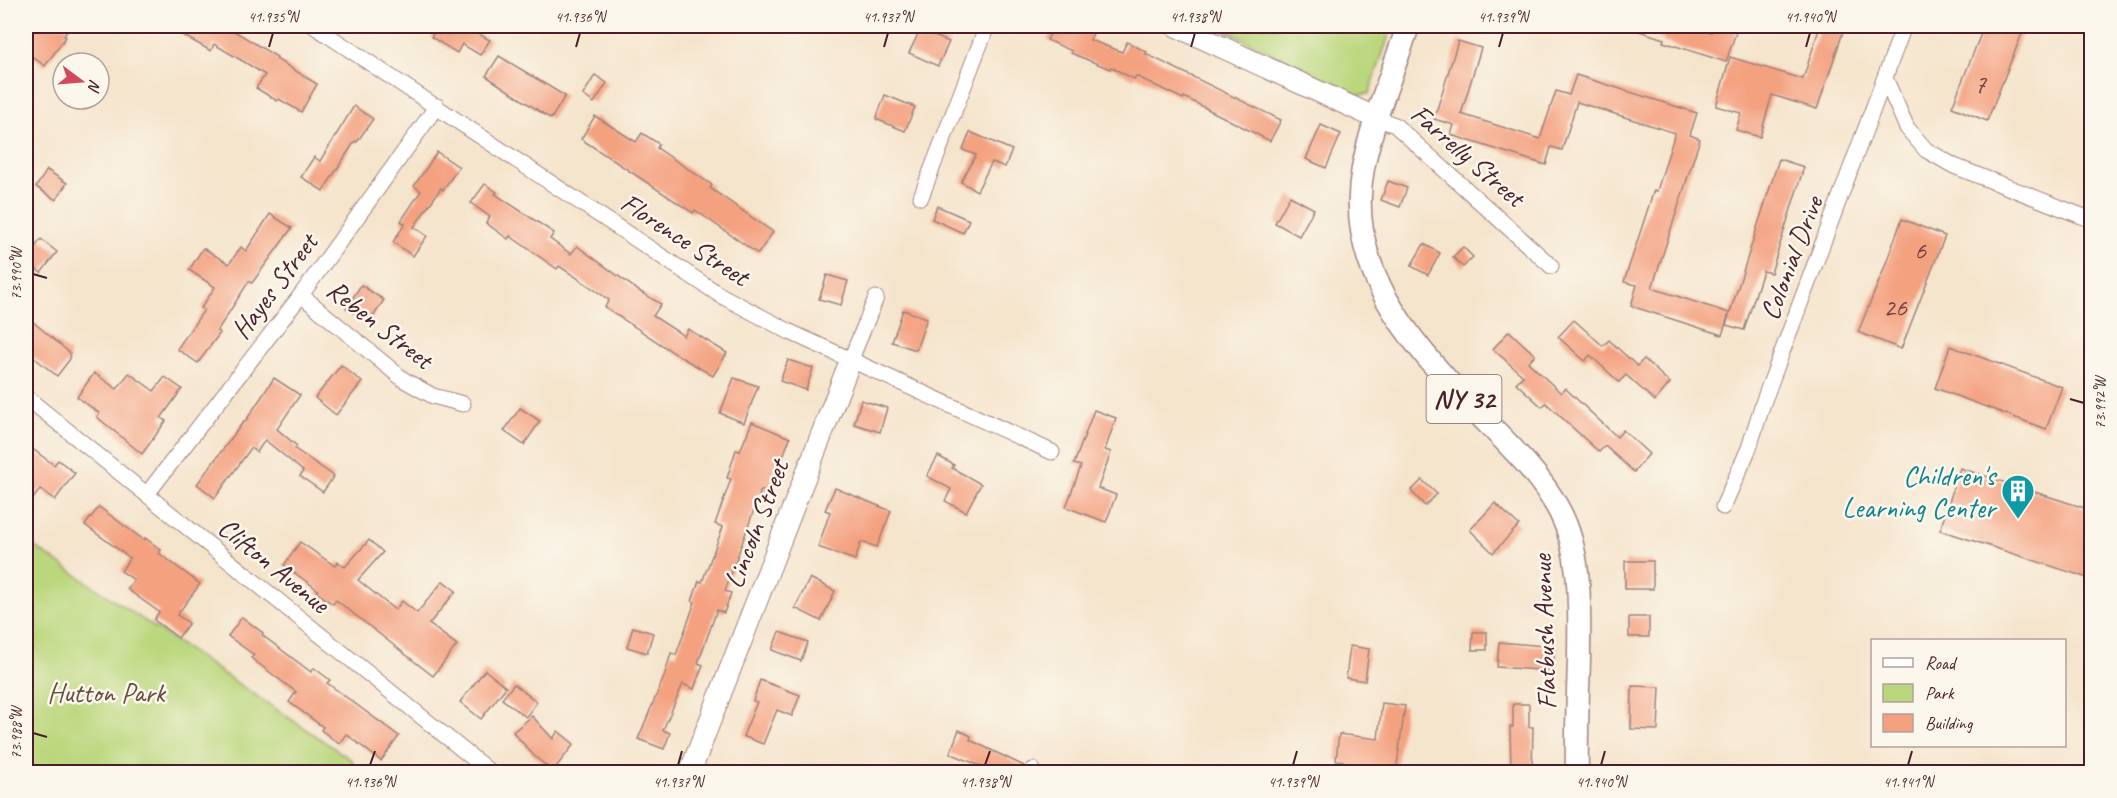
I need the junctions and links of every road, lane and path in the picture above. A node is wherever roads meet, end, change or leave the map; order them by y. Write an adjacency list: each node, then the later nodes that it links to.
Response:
1 (315, 26): 7 (street, Florence Street)
2 (987, 26): 9 (street)
3 (1176, 26): 8 (street, Farrelly Street)
4 (1408, 26): 8 (main road, Flatbush Avenue / NY 32)
5 (1904, 26): 6 (street, Colonial Drive)
6 (1885, 78): 10 (street); 19 (street, Colonial Drive)
7 (437, 106): 12 (street, Hayes Street); 14 (street, Florence Street)
8 (1376, 118): 11 (street, Farrelly Street); 22 (main road, Flatbush Avenue / NY 32)
9 (921, 197)
10 (2091, 220)
11 (1551, 266)
12 (301, 295): 16 (street, Reben Street); 18 (street, Hayes Street)
13 (876, 298): 14 (street, Lincoln Street)
14 (851, 359): 17 (street, Florence Street); 21 (street, Lincoln Street)
15 (26, 397): 18 (street, Clifton Avenue)
16 (463, 404)
17 (1052, 452)
18 (147, 494): 20 (street, Clifton Avenue)
19 (1723, 507)
20 (490, 772)
21 (690, 772)
22 (1577, 772)

